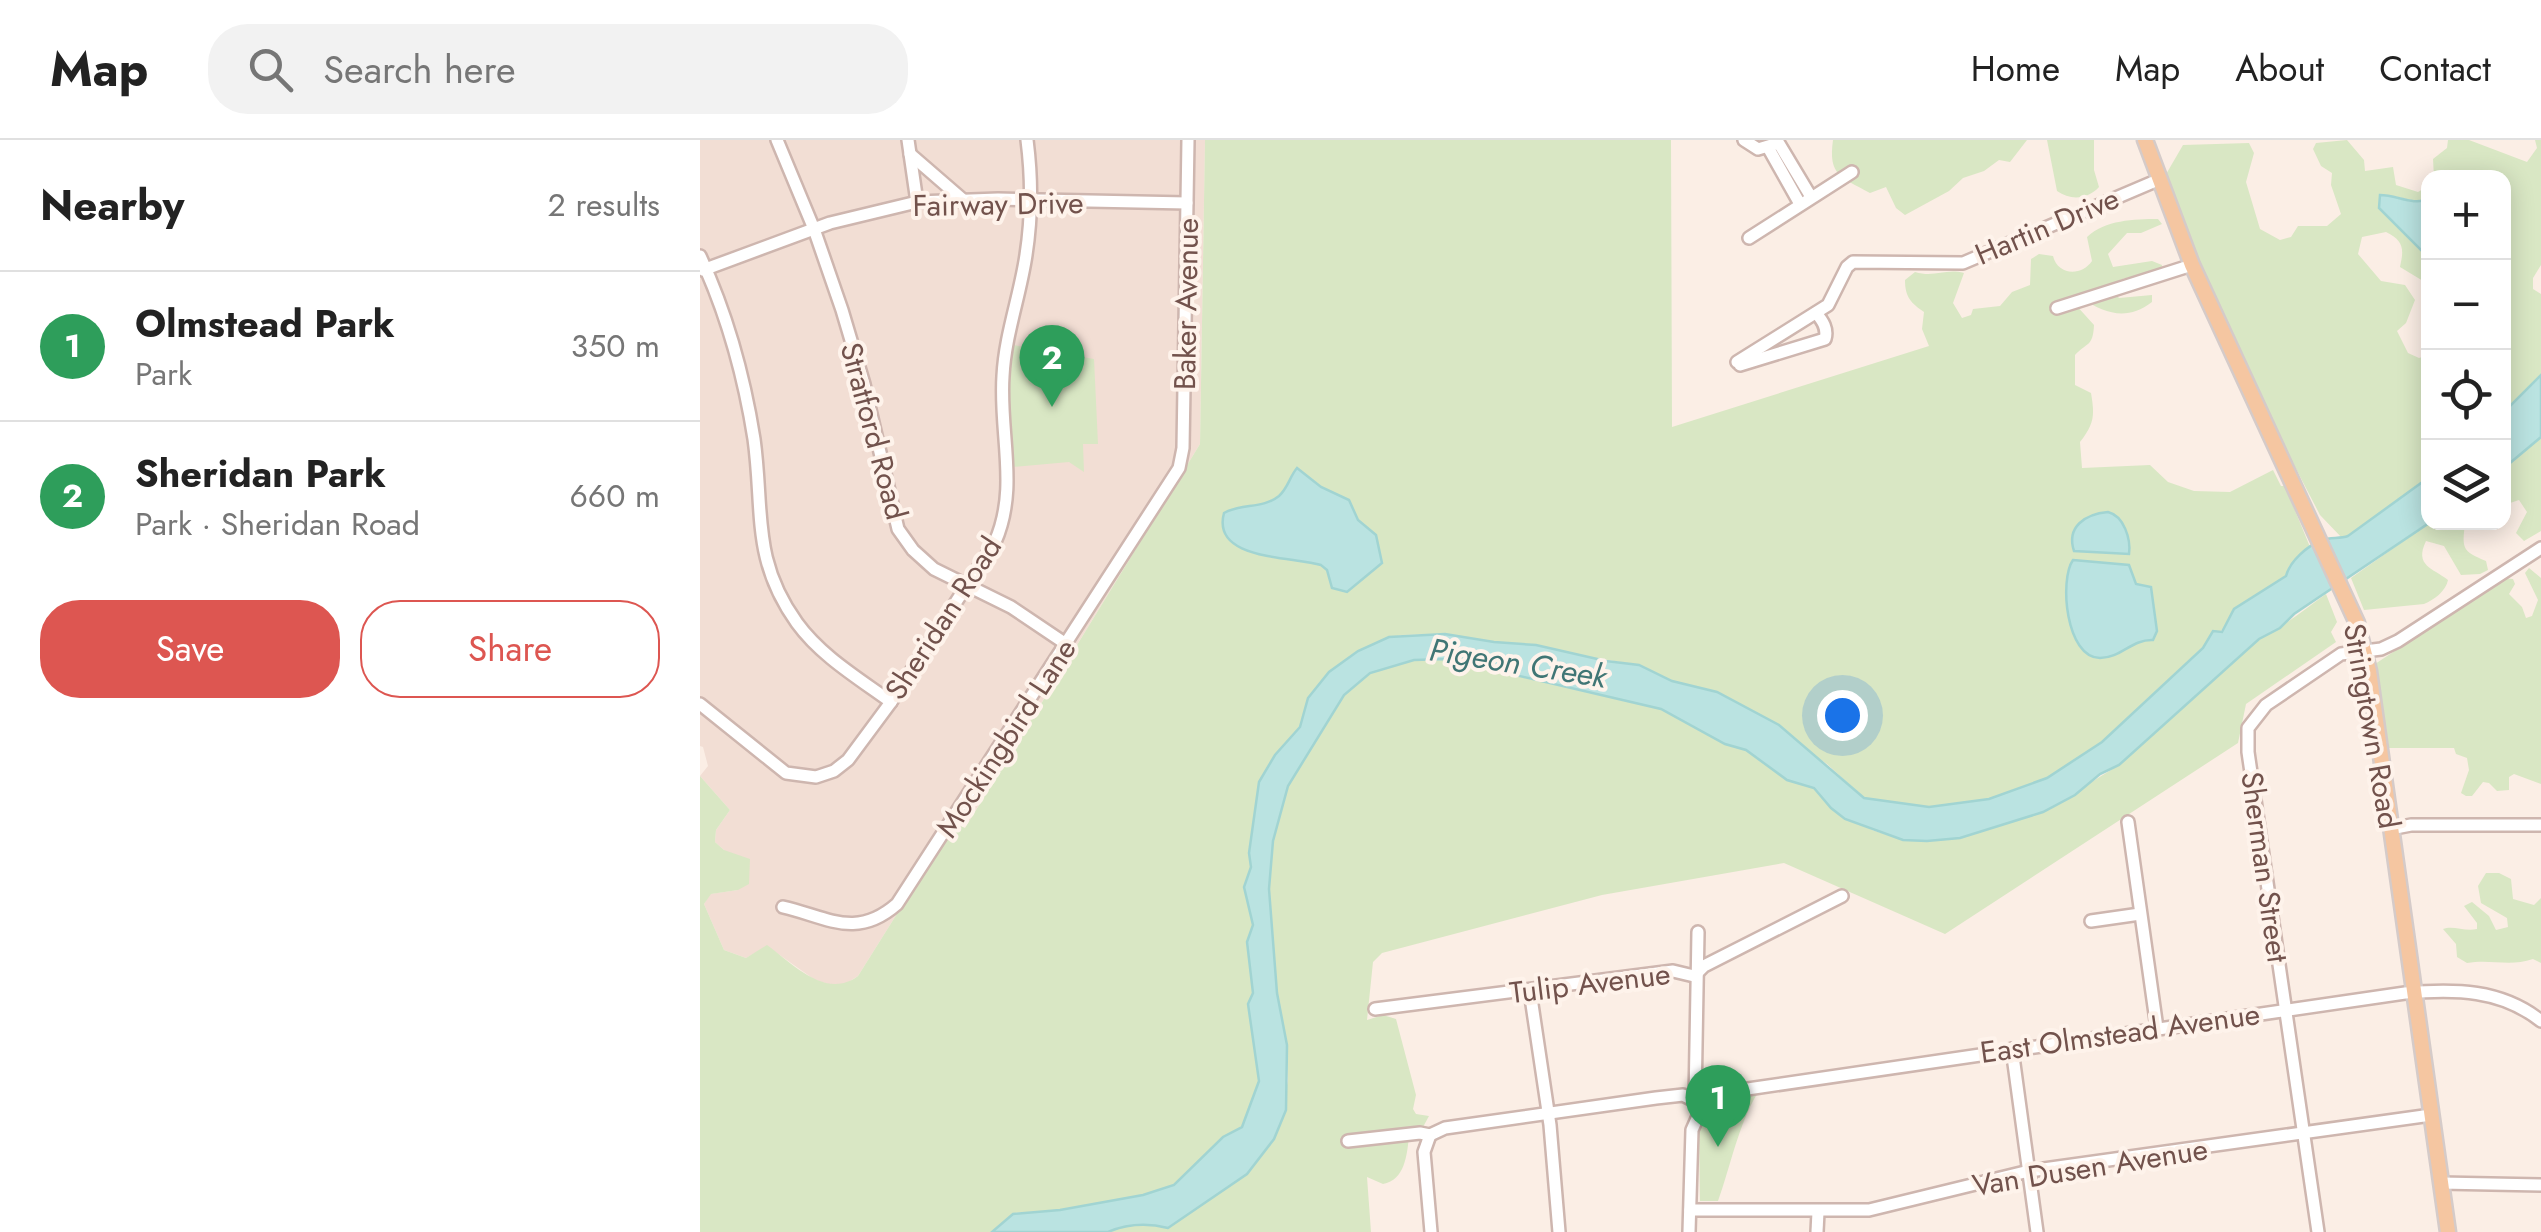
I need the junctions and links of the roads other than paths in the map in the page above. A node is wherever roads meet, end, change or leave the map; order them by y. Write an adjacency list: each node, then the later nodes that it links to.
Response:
1 (777, 140): 16 (street, Stratford Road)
2 (908, 140): 8 (street)
3 (1027, 140): 12 (street, Sheridan Road)
4 (1188, 140): 15 (street, Baker Avenue)
5 (1744, 140): 7 (street)
6 (2145, 140): 10 (main road, Stringtown Road)
7 (1775, 144): 13 (street)
8 (910, 154): 11 (street); 14 (street)
9 (1852, 172): 13 (street)
10 (2158, 180): 19 (main road, Stringtown Road); 22 (street, Hartin Drive)
11 (962, 199): 12 (street, Fairway Drive); 14 (street, Fairway Drive)
12 (1032, 201): 15 (street, Fairway Drive); 25 (street, Sheridan Road)
13 (1806, 201): 17 (street)
14 (917, 202): 16 (street, Fairway Drive)
15 (1187, 203): 23 (street, Baker Avenue)
16 (814, 229): 20 (street, Fairway Drive); 25 (street, Stratford Road)
17 (1749, 238)
18 (700, 256): 20 (street)
19 (2192, 265): 21 (street); 27 (main road, Stringtown Road)
20 (703, 270): 28 (street)
21 (2057, 308)
22 (1816, 313): 22 (street, Hartin Drive)
23 (1179, 468): 26 (street, Mockingbird Lane)
24 (2541, 548): 27 (street)
25 (968, 586): 26 (street, Stratford Road); 28 (street, Sheridan Road)
26 (1066, 644): 34 (street, Mockingbird Lane)
27 (2364, 651): 32 (main road, Stringtown Road); 42 (street, Sherman Street)
28 (890, 702): 29 (street, Sheridan Road)
29 (700, 704)
30 (2128, 822): 35 (street)
31 (2541, 825): 32 (street)
32 (2390, 830): 40 (main road, Stringtown Road)
33 (1842, 896): 38 (street, Tulip Avenue)
34 (783, 908)
35 (2140, 914): 36 (street); 44 (street)
36 (2091, 921)
37 (1698, 932): 38 (street)
38 (1694, 976): 39 (street, Tulip Avenue); 46 (street)
39 (1530, 991): 41 (street, Tulip Avenue); 47 (street)
40 (2414, 992): 42 (street, East Olmstead Avenue); 43 (street, East Olmstead Avenue); 48 (main road, Stringtown Road)
41 (1375, 1009)
42 (2286, 1010): 44 (street, East Olmstead Avenue); 49 (street, Sherman Street)
43 (2541, 1022)
44 (2157, 1028): 45 (street, East Olmstead Avenue)
45 (2012, 1049): 46 (street, East Olmstead Avenue); 52 (street)
46 (1697, 1105): 47 (street, East Olmstead Avenue); 55 (street)
47 (1548, 1114): 50 (street, East Olmstead Avenue); 58 (street)
48 (2431, 1115): 49 (street, Van Dusen Avenue); 53 (main road, Stringtown Road)
49 (2302, 1134): 52 (street, Van Dusen Avenue); 62 (street, Sherman Street)
50 (1430, 1135): 51 (street, East Olmstead Avenue); 57 (street)
51 (1348, 1141)
52 (2029, 1172): 56 (street, Van Dusen Avenue); 61 (street)
53 (2441, 1183): 54 (street); 63 (main road, Stringtown Road)
54 (2541, 1185)
55 (1690, 1210): 56 (street, Van Dusen Avenue); 59 (street)
56 (1818, 1212): 60 (street)
57 (1431, 1232)
58 (1559, 1232)
59 (1689, 1232)
60 (1817, 1232)
61 (2038, 1232)
62 (2318, 1232)
63 (2448, 1232)

